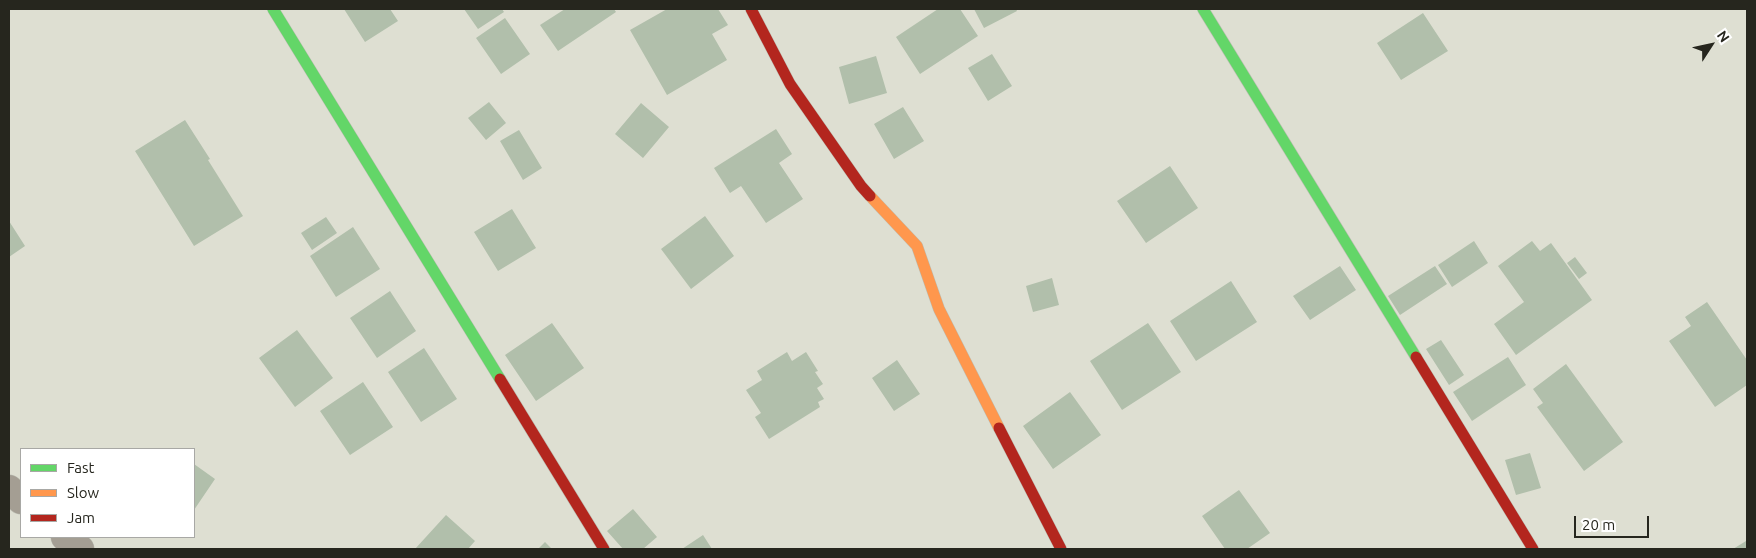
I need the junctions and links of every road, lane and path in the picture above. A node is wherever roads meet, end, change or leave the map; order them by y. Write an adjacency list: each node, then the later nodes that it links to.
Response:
1 (274, 9): 8 (street)
2 (751, 9): 9 (street)
3 (1203, 9): 10 (street)
4 (9, 489): 5 (street)
5 (20, 499)
6 (67, 538): 7 (street)
7 (80, 549)
8 (604, 549)
9 (1061, 549)
10 (1533, 549)

